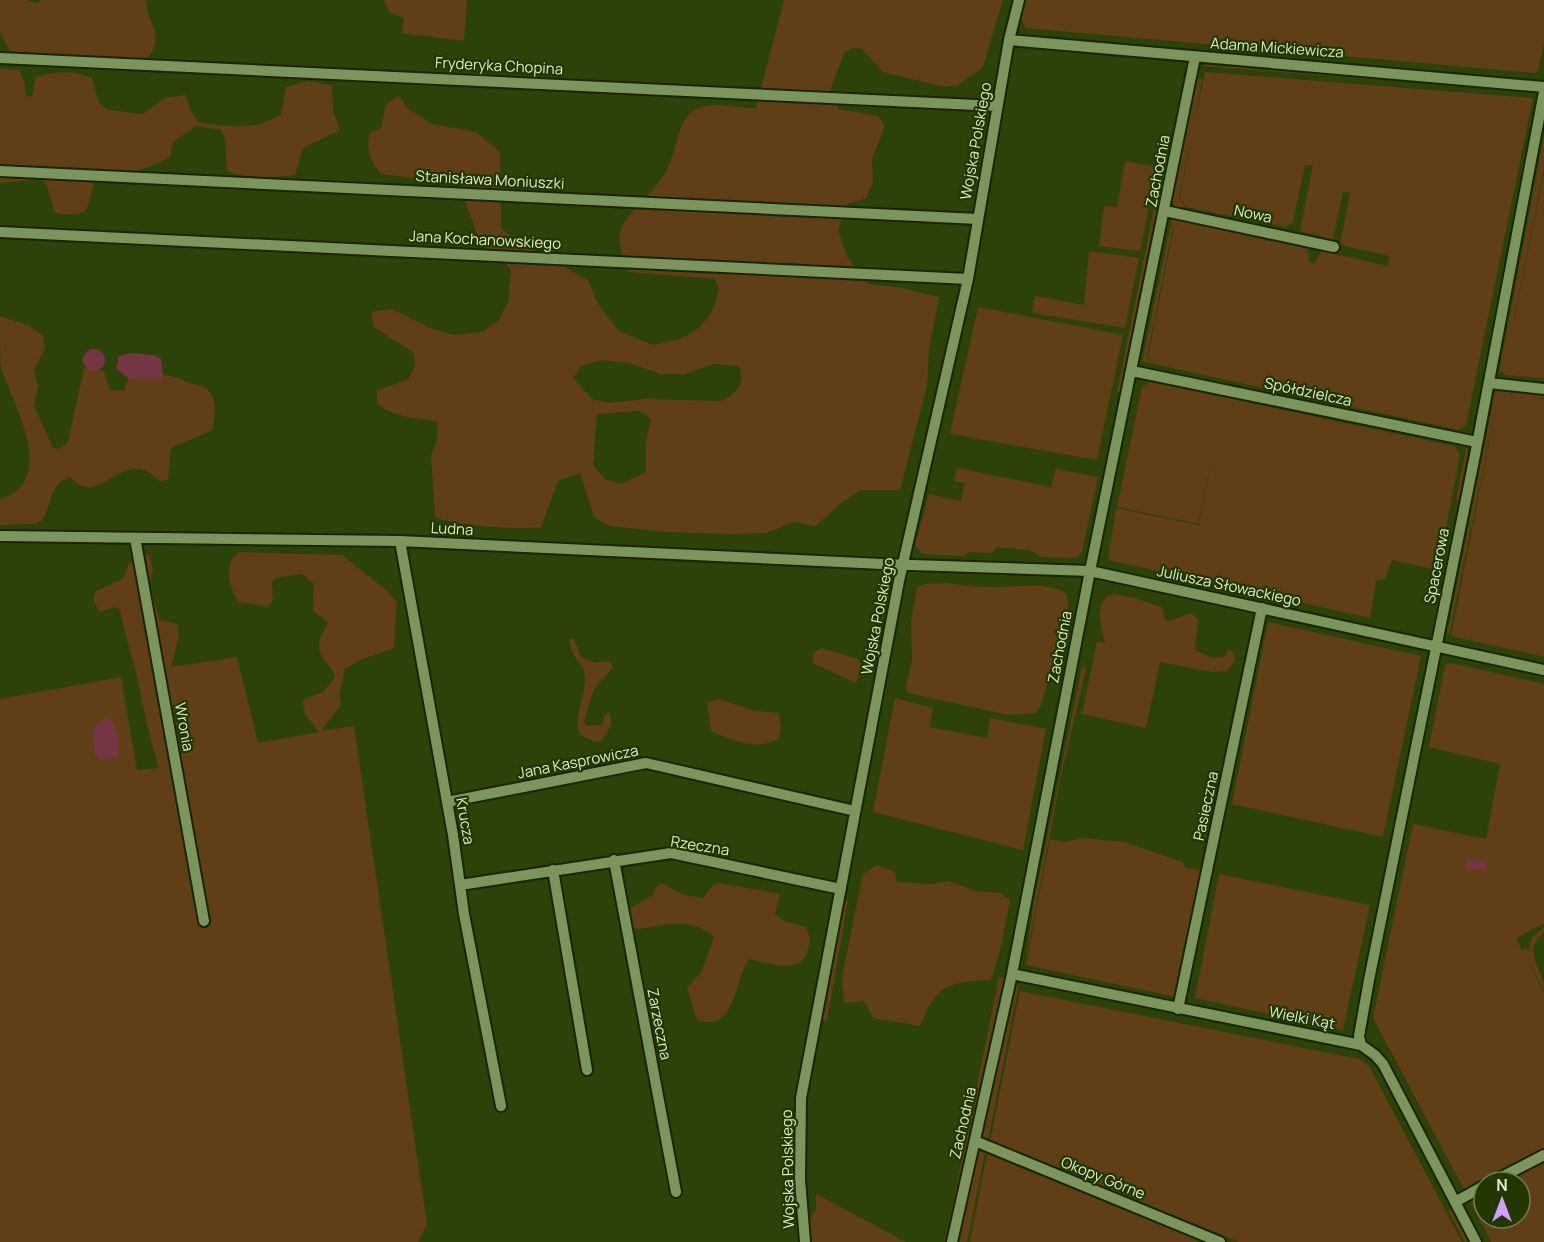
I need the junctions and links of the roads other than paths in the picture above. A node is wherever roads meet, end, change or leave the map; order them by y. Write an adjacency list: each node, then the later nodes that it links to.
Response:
1 (1019, 0): 2 (street, Wojska Polskiego)
2 (1009, 40): 3 (street, Adama Mickiewicza); 7 (street, Wojska Polskiego)
3 (1196, 57): 5 (street, Adama Mickiewicza); 9 (street, Zachodnia)
4 (0, 58): 7 (street, Fryderyka Chopina)
5 (1544, 87)
6 (1544, 92): 15 (street, Spacerowa)
7 (997, 106): 10 (street, Wojska Polskiego)
8 (0, 171): 10 (street, Stanisława Moniuszki)
9 (1165, 211): 12 (street, Nowa); 14 (street, Zachodnia)
10 (978, 219): 13 (street, Wojska Polskiego)
11 (0, 232): 13 (street, Jana Kochanowskiego)
12 (1334, 247)
13 (968, 279): 21 (street, Wojska Polskiego)
14 (1132, 371): 17 (street, Spółdzielcza); 22 (street, Zachodnia)
15 (1489, 383): 16 (street); 17 (street, Spacerowa)
16 (1544, 389)
17 (1477, 442): 24 (street, Spacerowa)
18 (0, 536): 19 (street, Ludna)
19 (135, 538): 20 (street, Ludna); 32 (street, Wronia)
20 (400, 541): 21 (street, Ludna); 26 (street, Krucza)
21 (903, 564): 22 (street, Juliusza Słowackiego); 27 (street, Wojska Polskiego)
22 (1090, 571): 23 (street, Juliusza Słowackiego); 33 (street, Zachodnia)
23 (1262, 608): 24 (street, Juliusza Słowackiego); 34 (street, Pasieczna)
24 (1436, 646): 25 (street, Juliusza Słowackiego); 35 (street, Spacerowa)
25 (1544, 670)
26 (447, 802): 27 (street, Jana Kasprowicza); 30 (street, Krucza)
27 (855, 810): 31 (street, Wojska Polskiego)
28 (614, 860): 29 (street, Rzeczna); 31 (street, Rzeczna); 41 (street, Zarzeczna)
29 (553, 870): 30 (street, Rzeczna); 36 (street)
30 (460, 885): 37 (street, Krucza)
31 (841, 889): 44 (street, Wojska Polskiego)
32 (204, 921)
33 (1012, 974): 34 (street, Wielki Kąt); 38 (street, Zachodnia)
34 (1178, 1009): 35 (street, Wielki Kąt)
35 (1361, 1045): 43 (street)
36 (587, 1070)
37 (501, 1106)
38 (975, 1141): 45 (street, Zachodnia); 46 (street, Okopy Górne)
39 (1544, 1155): 40 (street)
40 (1515, 1170)
41 (675, 1192)
42 (1472, 1193): 43 (street)
43 (1455, 1202): 47 (street)
44 (805, 1242)
45 (952, 1242)
46 (1221, 1242)
47 (1476, 1242)

